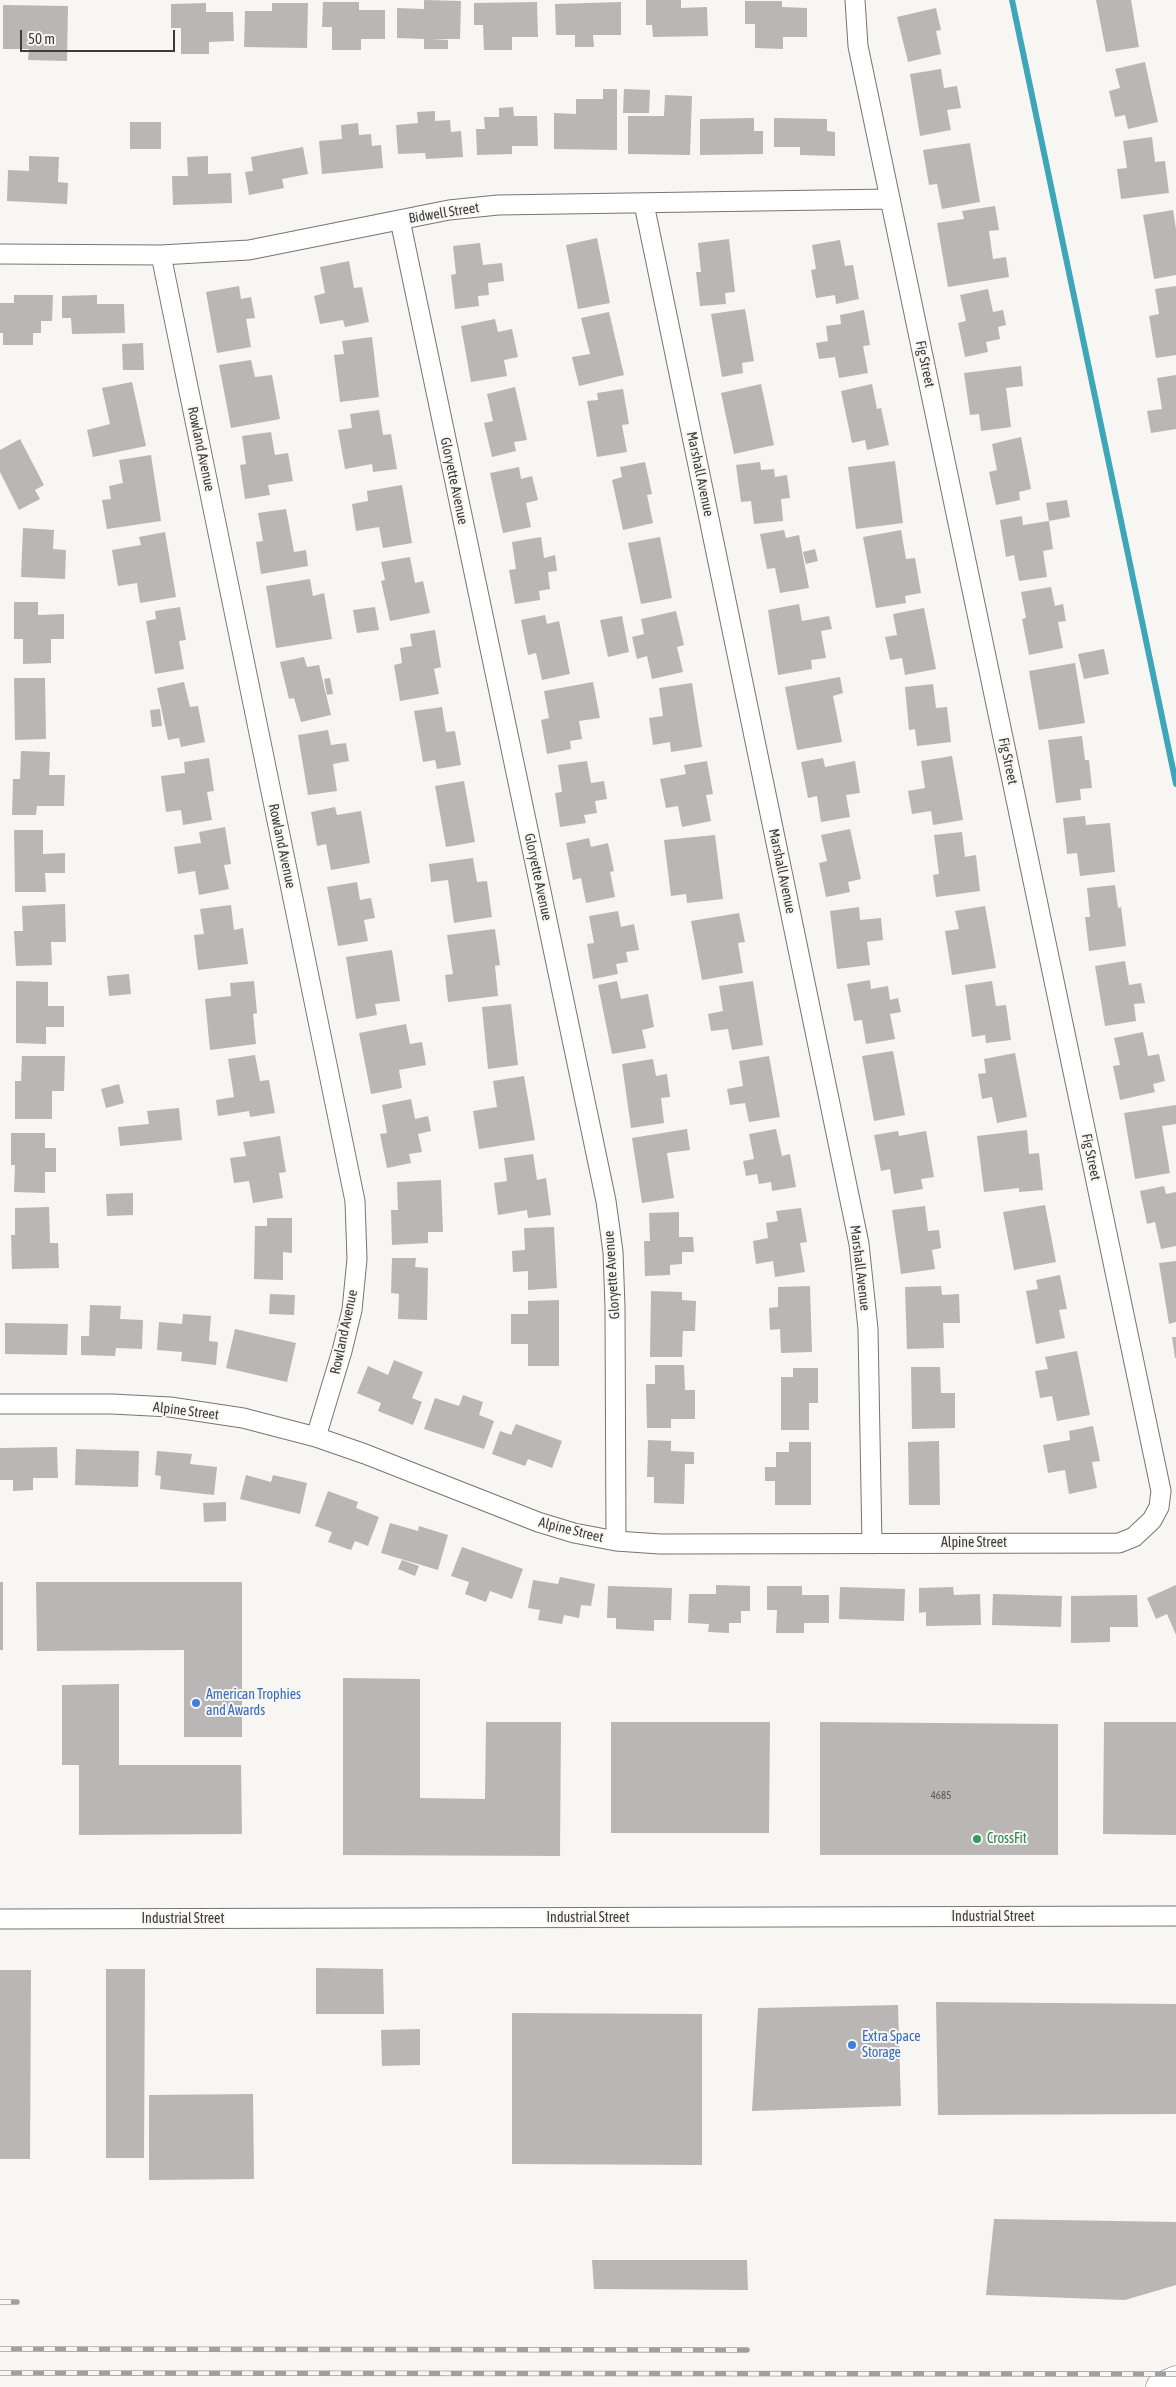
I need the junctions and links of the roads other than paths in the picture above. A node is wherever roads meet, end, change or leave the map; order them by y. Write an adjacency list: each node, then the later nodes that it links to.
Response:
1 (855, 0): 2 (street, Fig Street)
2 (890, 199): 3 (street, Bidwell Street); 9 (street, Fig Street)
3 (644, 204): 4 (street, Bidwell Street); 11 (street, Marshall Avenue)
4 (400, 220): 6 (street, Bidwell Street); 10 (street, Gloryette Avenue)
5 (0, 254): 6 (street, Bidwell Street)
6 (161, 255): 8 (street, Rowland Avenue)
7 (0, 1404): 8 (street, Alpine Street)
8 (316, 1437): 10 (street, Alpine Street)
9 (1152, 1520): 11 (street, Alpine Street)
10 (616, 1541): 11 (street, Alpine Street)
11 (872, 1544)
12 (1176, 1916): 13 (street, Industrial Street)
13 (0, 1919)
14 (1176, 2380): 15 (main road)
15 (1160, 2387)

